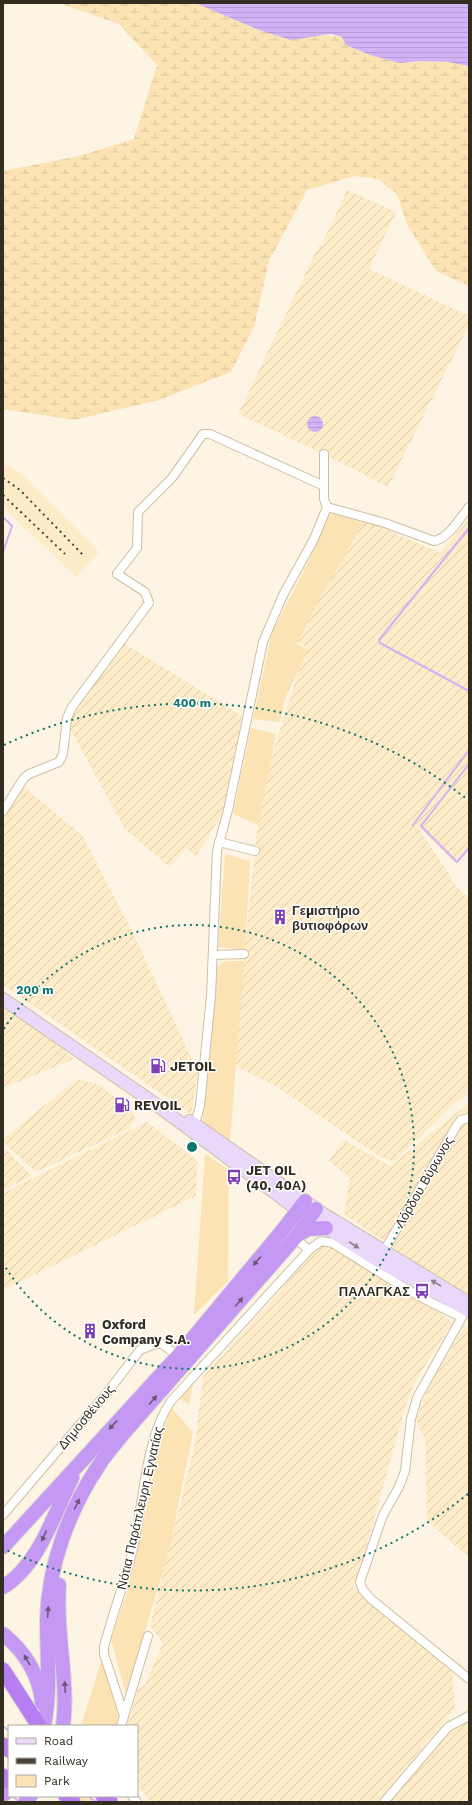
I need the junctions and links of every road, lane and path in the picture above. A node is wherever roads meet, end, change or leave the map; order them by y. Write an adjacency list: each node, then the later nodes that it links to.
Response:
1 (324, 454): 2 (street)
2 (324, 486): 3 (street); 5 (street)
3 (327, 507): 4 (street); 6 (street)
4 (469, 507)
5 (3, 811)
6 (219, 842): 7 (street); 9 (street)
7 (255, 850)
8 (244, 954): 9 (street)
9 (213, 955): 13 (street)
10 (3, 999): 11 (main road)
11 (154, 1102): 13 (main road); 14 (main road)
12 (469, 1118): 18 (street, Λόρδου Βύρωνος)
13 (199, 1127): 14 (main road)
14 (307, 1209): 15 (main road); 16 (highway); 18 (main road); 20 (highway, one-way to 20)
15 (326, 1228): 16 (highway); 19 (main road, one-way to 19)
16 (295, 1238): 17 (street); 23 (highway, one-way to 16)
17 (309, 1250): 19 (street); 30 (street, Νότια Παράπλευρη Εγνατίας)
18 (384, 1251): 19 (main road, one-way to 18)
19 (467, 1309): 29 (street)
20 (178, 1356): 21 (highway, one-way to 21); 22 (street, Δημοσθένους)
21 (89, 1452): 24 (highway); 25 (highway, one-way to 25)
22 (3, 1515)
23 (63, 1541): 32 (highway, one-way to 23); 33 (highway, one-way to 23)
24 (6, 1544)
25 (3, 1587)
26 (3, 1634): 32 (highway, one-way to 26)
27 (148, 1636): 30 (street)
28 (3, 1670): 32 (highway)
29 (469, 1679)
30 (124, 1716): 34 (street)
31 (469, 1716): 35 (street)
32 (43, 1725)
33 (63, 1725)
34 (121, 1725)
35 (384, 1802)

